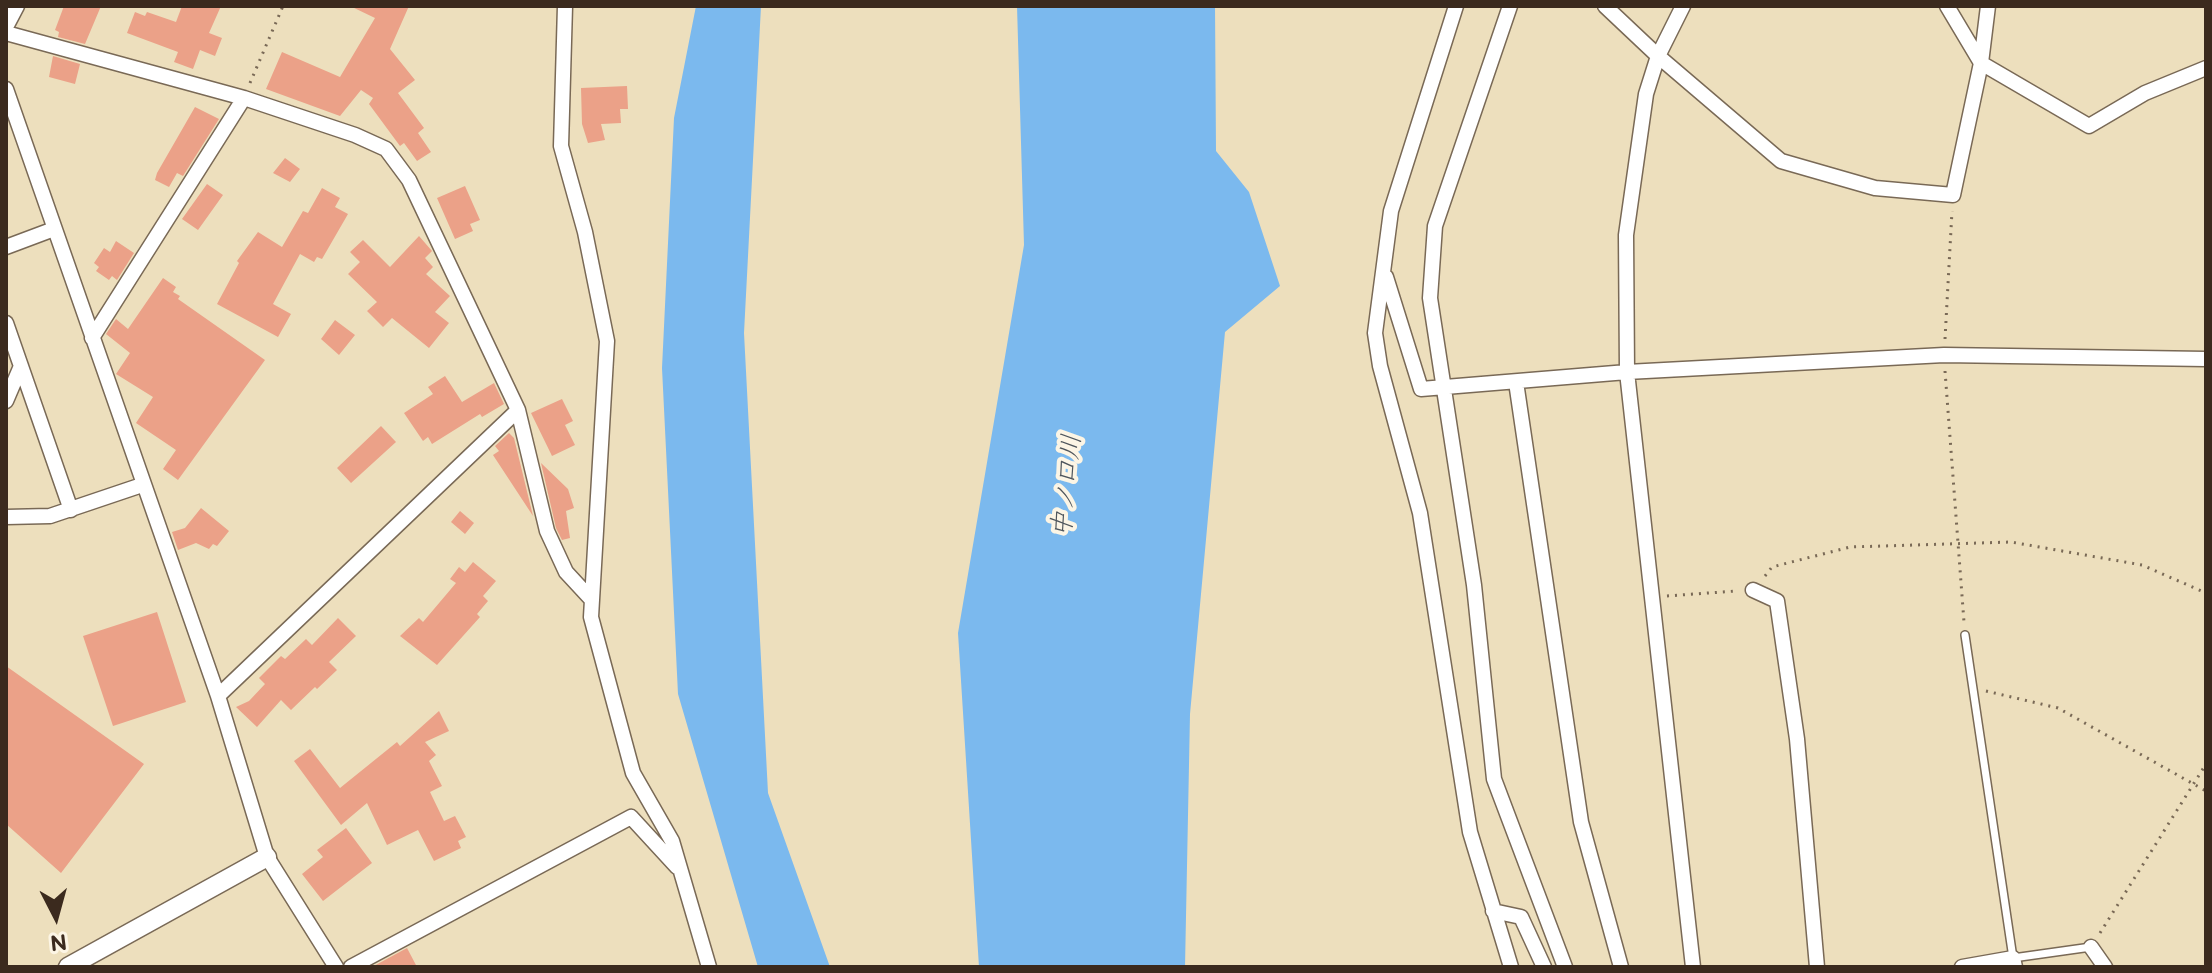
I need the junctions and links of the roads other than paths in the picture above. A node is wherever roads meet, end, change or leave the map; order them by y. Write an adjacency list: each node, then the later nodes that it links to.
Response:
1 (17, 6): 9 (street)
2 (565, 6): 31 (street)
3 (1456, 6): 17 (street)
4 (1510, 6): 24 (street)
5 (1605, 6): 10 (street)
6 (1683, 6): 10 (street)
7 (1947, 6): 11 (street)
8 (1988, 6): 11 (street)
9 (6, 30): 14 (street)
10 (1658, 56): 11 (street); 22 (street)
11 (1981, 63): 12 (street)
12 (2206, 68)
13 (6, 89): 15 (street)
14 (244, 98): 19 (street); 26 (street)
15 (54, 229): 16 (street); 19 (street)
16 (6, 247)
17 (1384, 272): 24 (street); 36 (street)
18 (6, 323): 21 (street)
19 (92, 338): 27 (street)
20 (2206, 359): 22 (street)
21 (21, 366): 25 (street); 28 (street)
22 (1627, 372): 23 (street); 47 (street)
23 (1516, 382): 24 (street); 46 (street)
24 (1446, 387): 45 (street)
25 (6, 401)
26 (518, 410): 31 (street); 33 (street)
27 (142, 485): 28 (street); 33 (street)
28 (71, 510): 29 (street)
29 (6, 517)
30 (1753, 590): 48 (street)
31 (591, 599): 35 (street)
32 (1965, 635): 38 (lane)
33 (218, 696): 34 (street)
34 (267, 857): 39 (street); 40 (street)
35 (680, 871): 41 (street); 42 (street)
36 (1493, 911): 43 (street); 44 (street)
37 (2091, 947): 38 (lane); 50 (street)
38 (2014, 963): 49 (street)
39 (68, 967)
40 (336, 967)
41 (351, 967)
42 (709, 967)
43 (1511, 967)
44 (1544, 967)
45 (1565, 967)
46 (1621, 967)
47 (1693, 967)
48 (1817, 967)
49 (1962, 967)
50 (2105, 967)

